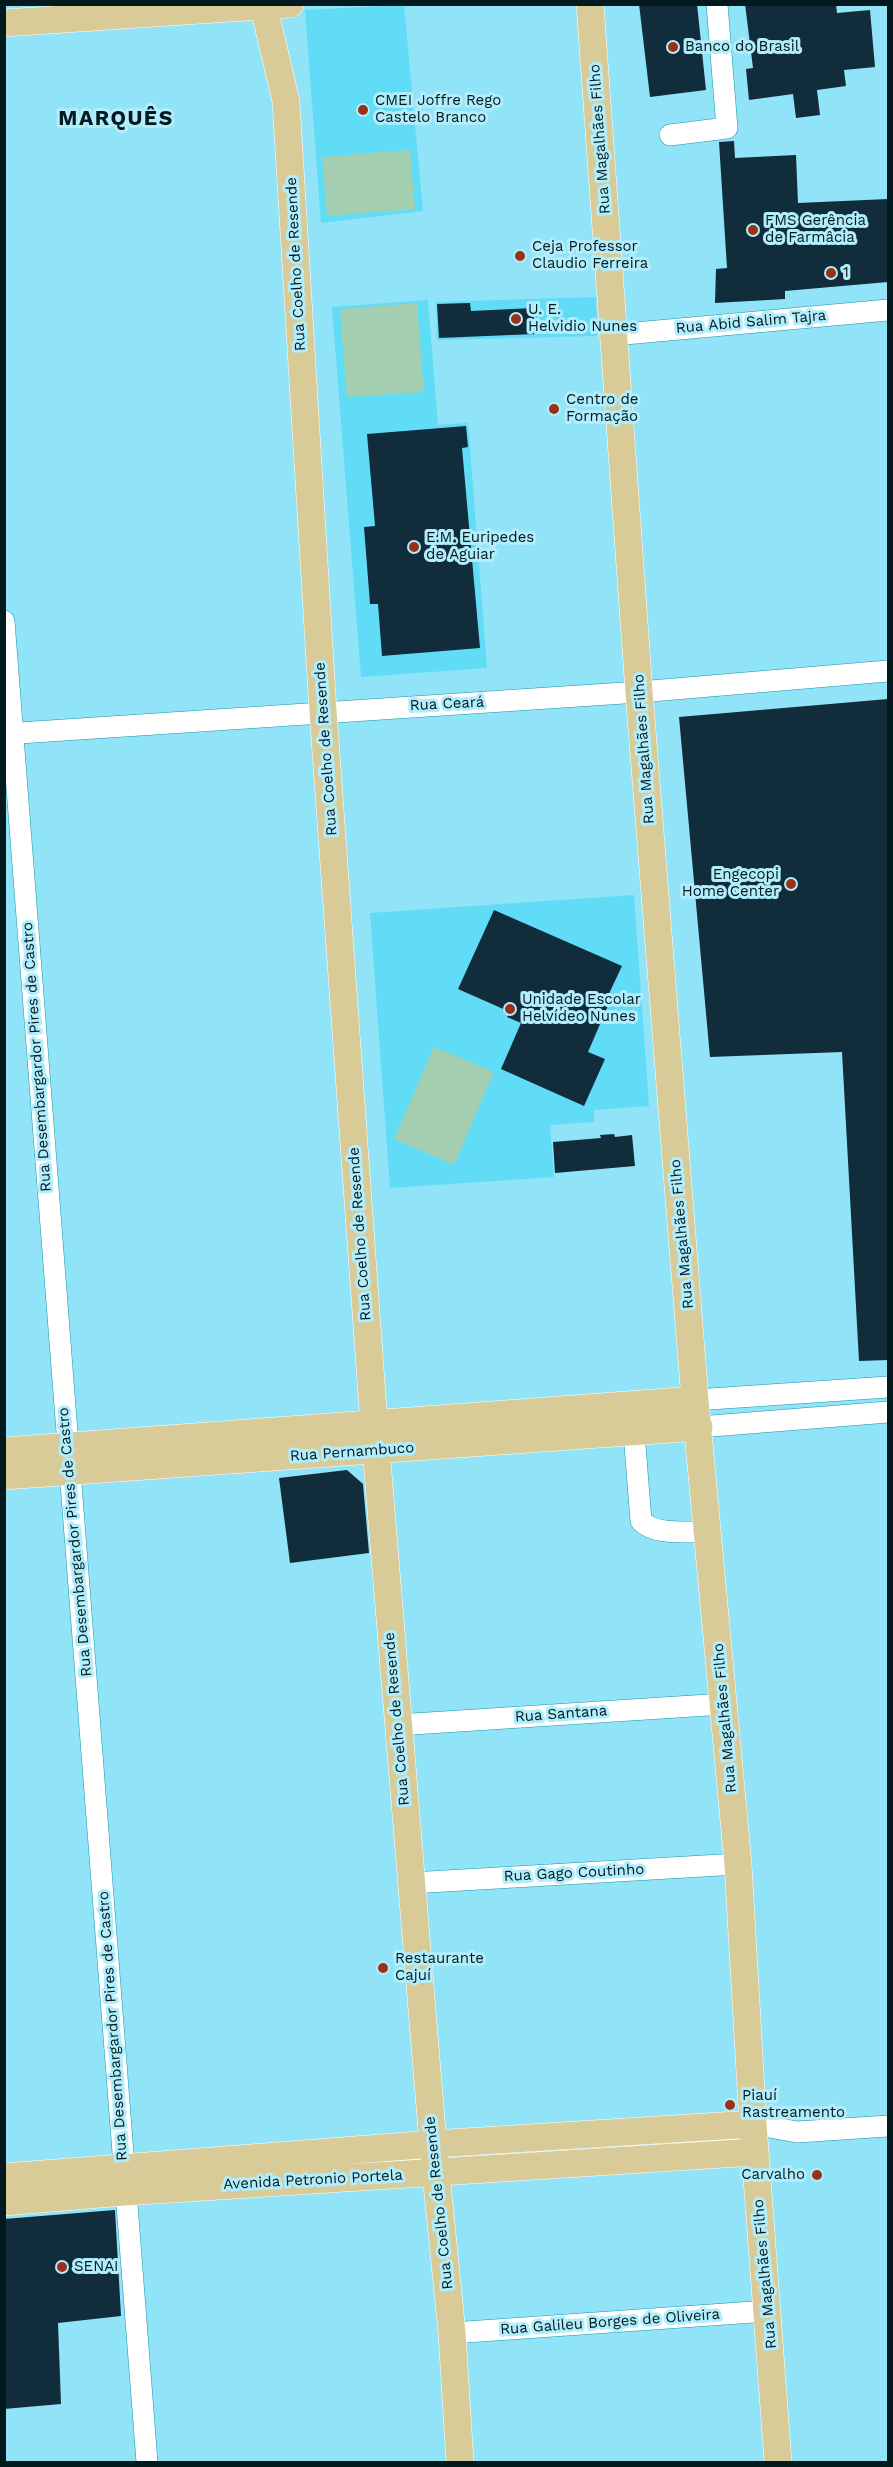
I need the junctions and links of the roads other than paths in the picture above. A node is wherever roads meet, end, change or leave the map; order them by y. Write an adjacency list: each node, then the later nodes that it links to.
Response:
1 (290, 4): 4 (main road)
2 (590, 4): 8 (main road, Rua Magalhães Filho)
3 (717, 4): 6 (street)
4 (263, 6): 5 (main road); 12 (main road, Rua Coelho de Resende)
5 (4, 23)
6 (670, 135)
7 (888, 310): 8 (street, Rua Abid Salim Tajra)
8 (614, 335): 11 (main road, Rua Magalhães Filho)
9 (4, 621): 13 (street, Rua Desembargardor Pires de Castro)
10 (888, 671): 11 (street, Rua Ceará)
11 (639, 692): 12 (street, Rua Ceará); 15 (main road, Rua Magalhães Filho)
12 (323, 711): 13 (street, Rua Ceará); 17 (main road, Rua Coelho de Resende)
13 (8, 734): 22 (street, Rua Desembargardor Pires de Castro)
14 (888, 1387): 15 (street)
15 (695, 1400): 17 (main road, Rua Pernambuco); 18 (main road, Rua Magalhães Filho)
16 (888, 1412): 18 (street)
17 (374, 1424): 21 (main road, Rua Coelho de Resende); 22 (main road, Rua Pernambuco)
18 (699, 1427): 19 (main road, Rua Pernambuco); 24 (main road, Rua Magalhães Filho)
19 (634, 1433): 21 (main road, Rua Pernambuco); 24 (street)
20 (4, 1451): 22 (main road, Rua Pernambuco)
21 (376, 1451): 22 (main road, Rua Pernambuco); 26 (main road, Rua Coelho de Resende)
22 (68, 1459): 23 (main road, Rua Pernambuco); 36 (street, Rua Desembargardor Pires de Castro)
23 (4, 1476)
24 (708, 1532): 25 (main road, Rua Magalhães Filho)
25 (724, 1704): 26 (street, Rua Santana); 27 (main road, Rua Magalhães Filho)
26 (397, 1725): 28 (main road, Rua Coelho de Resende)
27 (738, 1864): 28 (street, Rua Gago Coutinho); 29 (main road, Rua Magalhães Filho)
28 (411, 1883): 32 (main road, Rua Coelho de Resende)
29 (753, 2124): 31 (street, Avenida Petronio Portela); 32 (main road, Avenida Petronio Portela); 33 (main road, Rua Magalhães Filho)
30 (888, 2126): 31 (street, Avenida Petronio Portela)
31 (797, 2132): 33 (street, Avenida Petronio Portela)
32 (433, 2144): 34 (main road, Rua Coelho de Resende); 36 (main road, Avenida Petronio Portela)
33 (755, 2152): 34 (main road, Avenida Petronio Portela); 38 (main road, Rua Magalhães Filho)
34 (436, 2173): 36 (main road, Avenida Petronio Portela); 39 (main road, Rua Coelho de Resende)
35 (4, 2177): 36 (main road, Avenida Petronio Portela)
36 (123, 2180): 37 (main road, Avenida Petronio Portela); 40 (street, Rua Desembargardor Pires de Castro)
37 (4, 2202)
38 (768, 2311): 39 (street, Rua Galileu Borges de Oliveira); 42 (main road, Rua Magalhães Filho)
39 (452, 2333): 41 (main road, Rua Coelho de Resende)
40 (147, 2463)
41 (460, 2463)
42 (778, 2463)

